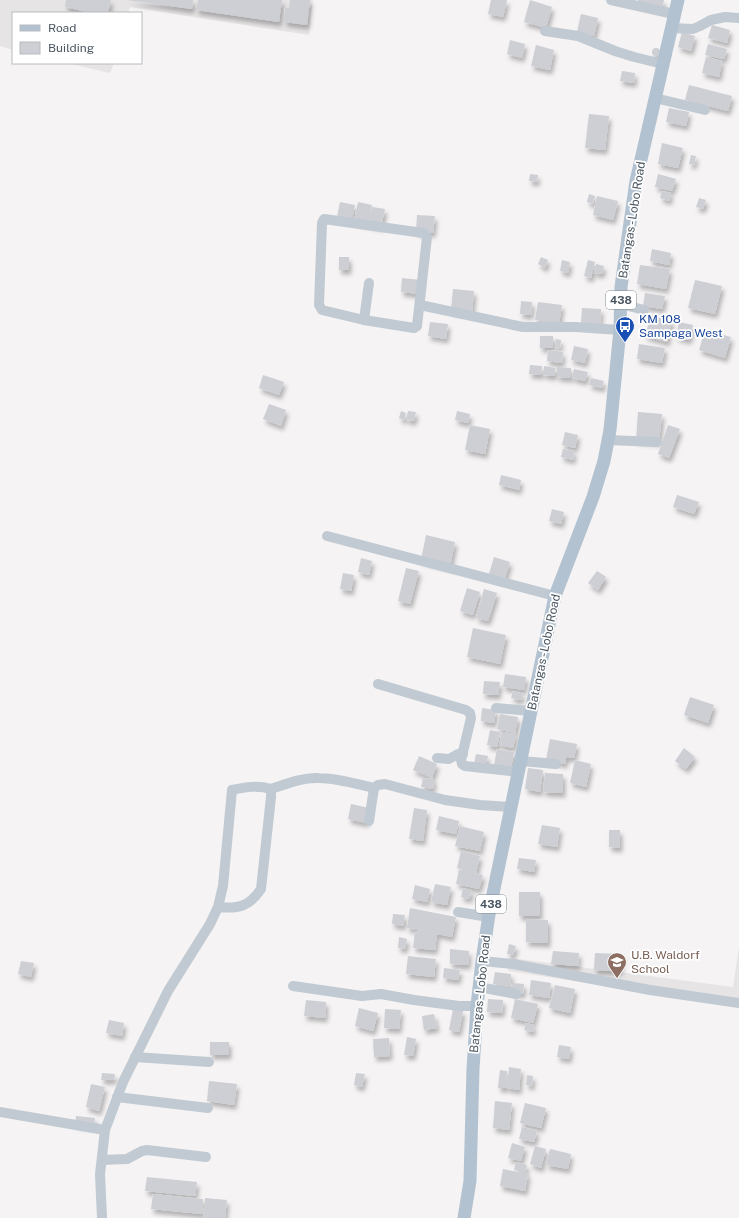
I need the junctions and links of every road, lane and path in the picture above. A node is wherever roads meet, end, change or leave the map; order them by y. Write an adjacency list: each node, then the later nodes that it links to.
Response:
1 (610, 0): 3 (street)
2 (678, 0): 3 (main road, Batangas - Lobo Road / 438)
3 (674, 14): 5 (main road, Batangas - Lobo Road / 438)
4 (739, 18): 5 (street)
5 (671, 28): 7 (main road, Batangas - Lobo Road / 438)
6 (544, 31): 7 (street)
7 (663, 64): 8 (main road, Batangas - Lobo Road / 438)
8 (655, 98): 9 (street); 11 (main road, Batangas - Lobo Road / 438)
9 (705, 110)
10 (369, 283): 14 (street)
11 (621, 304): 13 (street); 15 (main road, Batangas - Lobo Road / 438)
12 (420, 305): 14 (street); 14 (street); 15 (street)
13 (644, 310)
14 (364, 320)
15 (620, 330): 16 (main road, Batangas - Lobo Road / 438)
16 (608, 440): 17 (street); 19 (main road, Batangas - Lobo Road / 438)
17 (657, 442)
18 (327, 536): 19 (street)
19 (555, 596): 22 (main road, Batangas - Lobo Road / 438)
20 (378, 684): 23 (street)
21 (496, 708): 22 (street)
22 (531, 711): 26 (main road, Batangas - Lobo Road / 438)
23 (463, 754): 24 (street); 26 (street)
24 (437, 758)
25 (556, 764): 26 (street)
26 (520, 767): 29 (main road, Batangas - Lobo Road / 438)
27 (374, 788): 28 (street); 29 (street); 30 (street)
28 (271, 789): 31 (street); 31 (street)
29 (511, 807): 33 (main road, Batangas - Lobo Road / 438)
30 (369, 821)
31 (218, 907): 40 (street)
32 (458, 912): 33 (street)
33 (489, 917): 34 (main road, Batangas - Lobo Road / 438)
34 (482, 961): 36 (main road, Batangas - Lobo Road / 438); 38 (street)
35 (293, 986): 39 (street)
36 (479, 987): 37 (street); 39 (main road, Batangas - Lobo Road / 438)
37 (516, 994)
38 (739, 1003)
39 (477, 1006): 49 (main road, Batangas - Lobo Road / 438)
40 (135, 1057): 41 (street); 42 (street)
41 (209, 1062)
42 (117, 1097): 43 (street); 45 (street)
43 (208, 1108)
44 (0, 1112): 45 (street)
45 (105, 1130): 47 (street)
46 (206, 1157): 47 (street)
47 (102, 1160): 48 (street)
48 (102, 1218)
49 (464, 1218)

